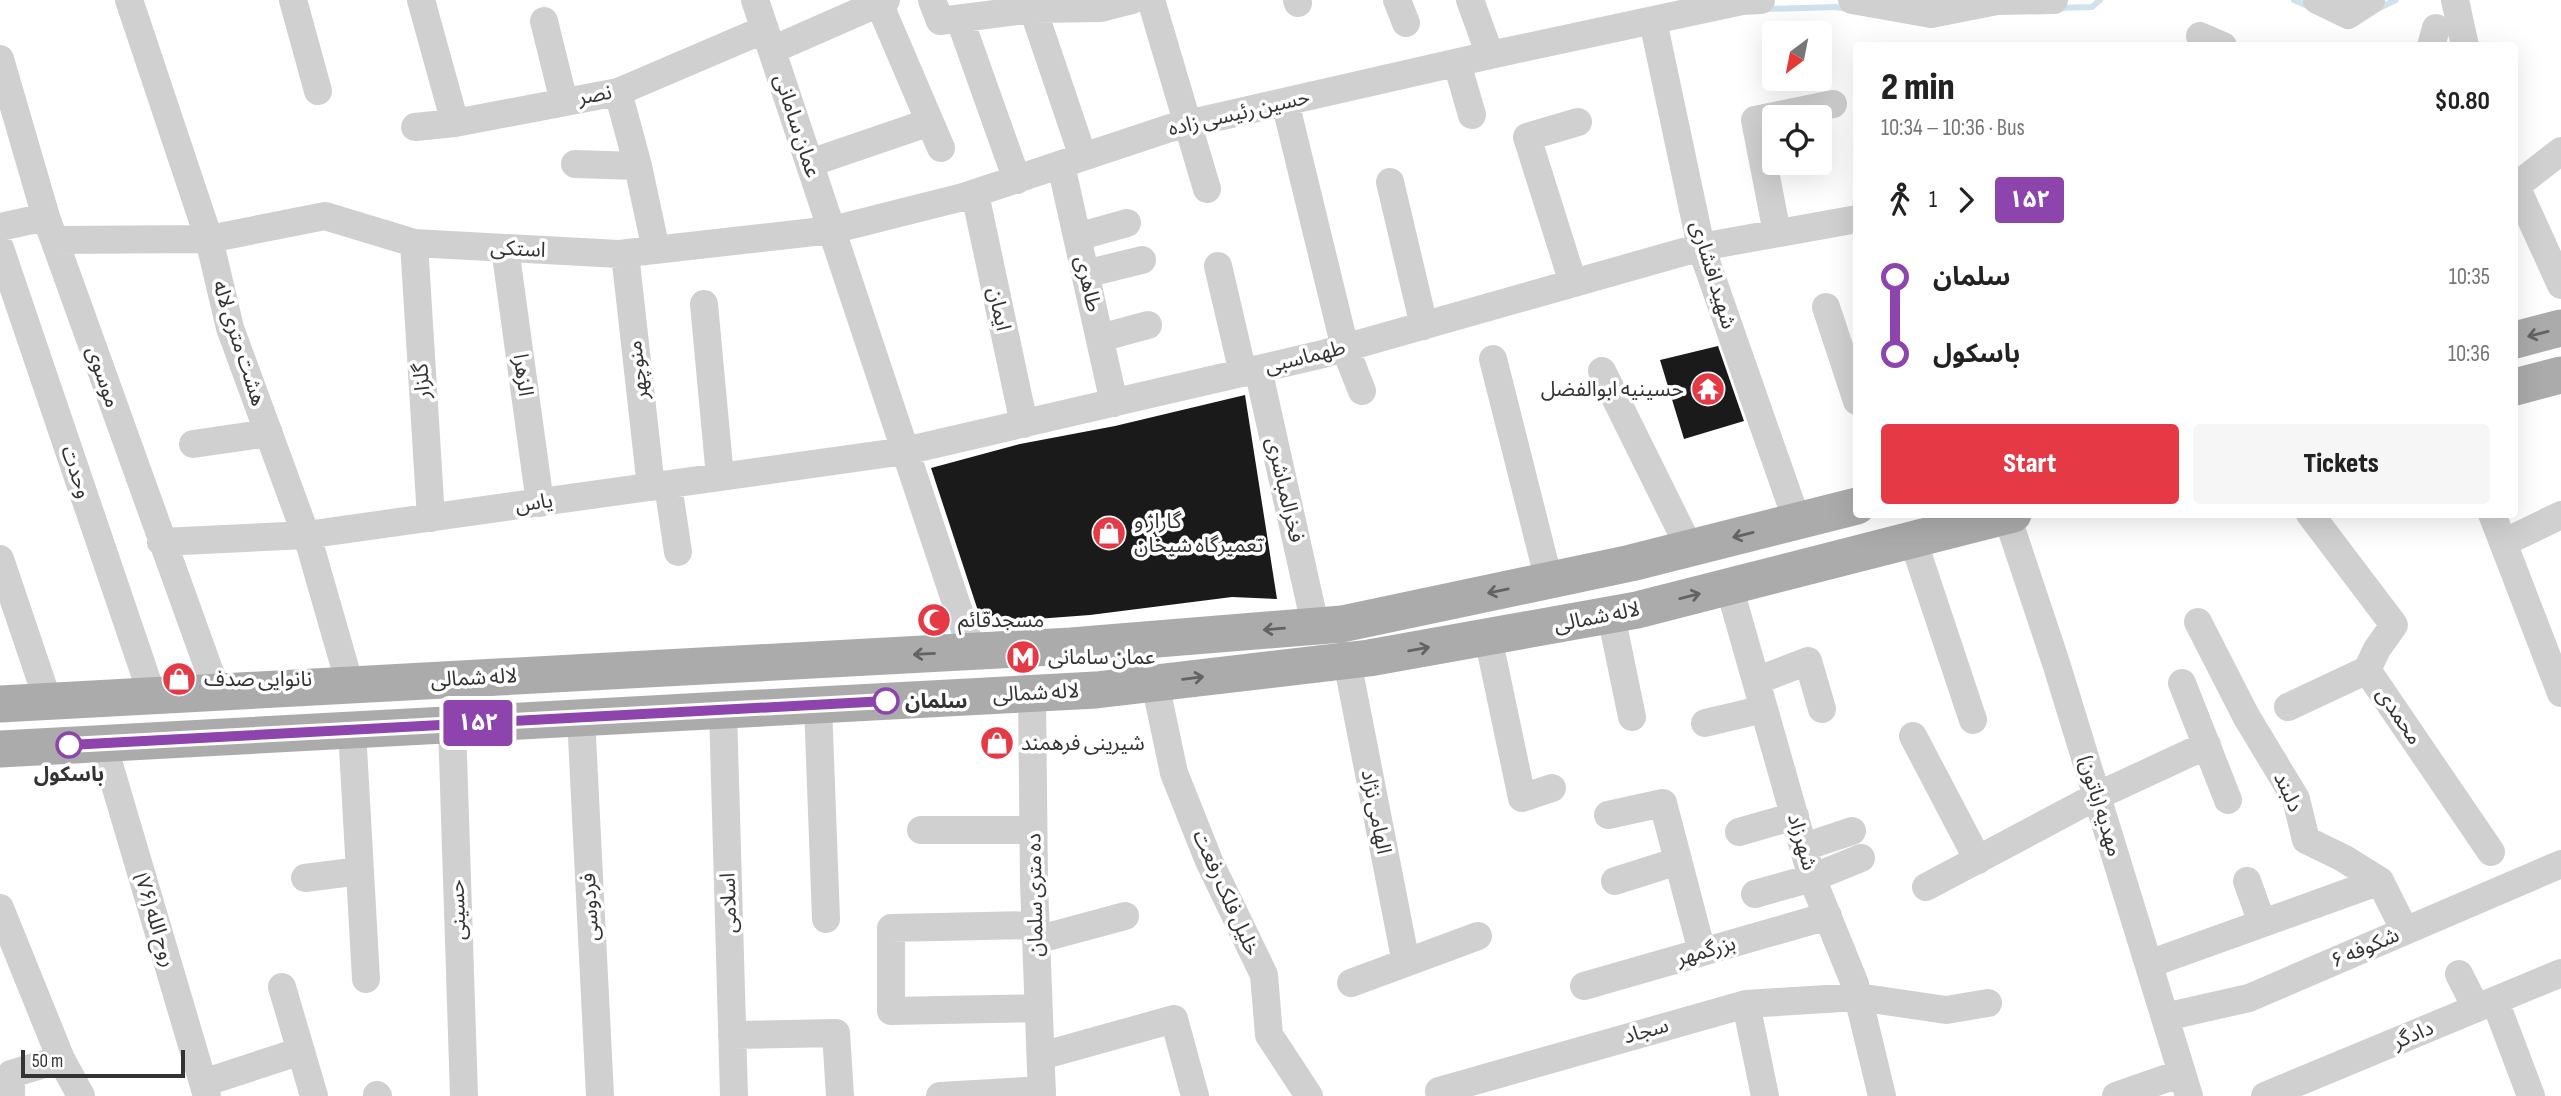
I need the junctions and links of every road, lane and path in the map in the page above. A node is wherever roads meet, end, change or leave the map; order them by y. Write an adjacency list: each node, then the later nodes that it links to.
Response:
1 (129, 0): 55 (street, هشت متری لاله)
2 (293, 0): 25 (street)
3 (421, 0): 33 (street)
4 (755, 0): 20 (street, عمان سامانی)
5 (1132, 0): 15 (street)
6 (1151, 0): 34 (street)
7 (1470, 0): 22 (street)
8 (1761, 0): 17 (street, حسین رئیسی زاده)
9 (1852, 0): 10 (street)
10 (2054, 0)
11 (2317, 0): 12 (street)
12 (2371, 0)
13 (2455, 0): 21 (street)
14 (882, 2): 20 (street, نصر); 31 (street)
15 (1100, 4): 16 (street)
16 (1033, 9): 18 (street); 38 (street, طاهری)
17 (1658, 11): 22 (street, حسین رئیسی زاده); 57 (street, شهید افشاری)
18 (944, 14): 42 (street)
19 (544, 21): 27 (street)
20 (768, 39): 26 (street, نصر); 39 (street, عمان سامانی)
21 (2464, 42)
22 (1490, 55): 24 (street, حسین رئیسی زاده)
23 (0, 59): 51 (street, موسوی)
24 (1457, 63): 28 (street, حسین رئیسی زاده); 30 (street)
25 (318, 92)
26 (618, 92): 27 (street, نصر); 41 (street)
27 (564, 102): 33 (street, نصر)
28 (1285, 102): 34 (street, حسین رئیسی زاده); 74 (street)
29 (1833, 104): 53 (street)
30 (1472, 115)
31 (930, 122): 36 (street); 39 (street)
32 (1578, 122): 65 (street)
33 (455, 123): 35 (street, نصر)
34 (1187, 124): 38 (street, حسین رئیسی زاده); 45 (street)
35 (415, 127)
36 (941, 148)
37 (2561, 151): 44 (street)
38 (1072, 161): 42 (street, حسین رئیسی زاده); 54 (street, طاهری)
39 (810, 163): 52 (street, عمان سامانی)
40 (575, 164): 41 (street)
41 (638, 166): 60 (street)
42 (1017, 180): 47 (street, حسین رئیسی زاده)
43 (1390, 182): 70 (street)
44 (2518, 183)
45 (1208, 189)
46 (2518, 192): 66 (street)
47 (975, 194): 52 (street, حسین رئیسی زاده); 81 (street, ایمان)
48 (1853, 220): 53 (street, طهماسبی)
49 (1127, 223): 54 (street)
50 (0, 227): 51 (street, استکی)
51 (51, 229): 55 (street, استکی); 98 (street, موسوی)
52 (832, 230): 60 (street, استکی); 84 (street, عمان سامانی)
53 (1777, 233): 57 (street, طهماسبی)
54 (1077, 237): 64 (street, طاهری)
55 (209, 239): 56 (street, استکی); 82 (street, هشت متری لاله)
56 (414, 243): 59 (street, استکی); 90 (street, گلزار)
57 (1701, 247): 65 (street, طهماسبی); 95 (street, شهید افشاری)
58 (0, 248): 123 (street, وحدت)
59 (505, 248): 61 (street, استکی); 87 (street, الزهرا)
60 (656, 250): 61 (street, استکی)
61 (625, 254): 86 (street, منوچهر)
62 (1142, 260): 64 (street)
63 (1218, 266): 76 (street, فخرالمباشری)
64 (1085, 274): 72 (street, طاهری)
65 (1573, 283): 70 (street, طهماسبی)
66 (2561, 285)
67 (704, 304): 85 (street)
68 (1826, 307): 78 (street)
69 (1148, 325): 72 (street)
70 (1424, 326): 74 (street, طهماسبی)
71 (2561, 328): 73 (main road, one-way to 73)
72 (1100, 338): 80 (street, طاهری)
73 (2518, 339)
74 (1345, 348): 76 (street, طهماسبی); 79 (street)
75 (1493, 359): 104 (street)
76 (1251, 371): 80 (street, طهماسبی); 107 (street, فخرالمباشری)
77 (1602, 371): 100 (street)
78 (1853, 389)
79 (1362, 391)
80 (1114, 403): 81 (street, طهماسبی)
81 (1024, 424): 84 (street, طهماسبی)
82 (269, 433): 83 (street); 96 (street, هشت متری لاله)
83 (194, 444)
84 (905, 451): 85 (street, یاس); 111 (street, عمان سامانی)
85 (720, 477): 86 (street, یاس)
86 (660, 486): 87 (street, یاس); 101 (street, منوچهر)
87 (540, 503): 90 (street, یاس)
88 (1853, 507): 95 (main road, لاله شمالی)
89 (2561, 515): 99 (street)
90 (431, 518): 96 (street, یاس)
91 (1998, 518): 97 (main road, لاله شمالی)
92 (2011, 518): 144 (street, مهدیه (باتون))
93 (2313, 518): 114 (street, محمدی)
94 (2494, 518): 99 (street)
95 (1797, 522): 100 (main road, لاله شمالی, one-way to 100)
96 (306, 536): 98 (street, یاس); 119 (street, هشت متری لاله)
97 (1913, 540): 105 (main road, لاله شمالی); 134 (street)
98 (161, 542): 120 (street, موسوی)
99 (2503, 543): 122 (street)
100 (1690, 549): 103 (main road, لاله شمالی)
101 (678, 552)
102 (0, 559): 124 (street)
103 (1649, 559): 104 (main road, لاله شمالی); 106 (main road)
104 (1549, 580): 111 (main road, لاله شمالی, one-way to 111)
105 (1729, 586): 106 (main road, لاله شمالی, one-way to 105); 116 (street, شهرزاد)
106 (1654, 606): 108 (main road, لاله شمالی)
107 (1312, 611)
108 (1611, 615): 110 (main road, لاله شمالی); 133 (street)
109 (2198, 622): 163 (street, دلبند)
110 (1488, 637): 112 (main road, لاله شمالی, one-way to 110); 143 (street)
111 (972, 651): 113 (main road, لاله شمالی, one-way to 113)
112 (1346, 661): 117 (main road, لاله شمالی, one-way to 112); 175 (street, الهامی نژاد)
113 (661, 668): 115 (main road, لاله شمالی); 131 (main road)
114 (2367, 670): 127 (street); 153 (street, محمدی)
115 (542, 674): 119 (main road, لاله شمالی); 135 (main road)
116 (1756, 681): 128 (street, شهرزاد); 129 (street)
117 (1156, 682): 121 (main road, لاله شمالی); 206 (street, خلیل فلک رفعت)
118 (2182, 683): 141 (street)
119 (350, 685): 120 (main road, لاله شمالی)
120 (217, 692): 123 (main road, لاله شمالی)
121 (1032, 693): 126 (main road, لاله شمالی); 149 (street, ده متری سلمان)
122 (2561, 693)
123 (152, 695): 124 (main road, لاله شمالی)
124 (48, 701): 125 (main road, لاله شمالی)
125 (0, 704)
126 (818, 705): 130 (main road, لاله شمالی); 169 (street)
127 (2288, 707)
128 (1764, 709): 136 (street); 147 (street, شهرزاد)
129 (1822, 709)
130 (723, 710): 131 (main road, لاله شمالی); 189 (street, اسلامی)
131 (636, 714): 132 (main road, لاله شمالی)
132 (581, 717): 135 (main road, لاله شمالی); 201 (street, فردوسی)
133 (1632, 717)
134 (1973, 720)
135 (519, 721): 137 (main road, لاله شمالی)
136 (1705, 723)
137 (452, 724): 138 (main road, لاله شمالی); 200 (street, حسینی)
138 (352, 730): 140 (main road, لاله شمالی); 158 (street)
139 (1913, 736): 155 (street)
140 (103, 744): 142 (main road, لاله شمالی); 194 (street, روح الله (۷۶))
141 (2207, 745): 144 (street); 145 (street)
142 (0, 749)
143 (1552, 788)
144 (2097, 796): 155 (street); 176 (street, مهدیه (باتون))
145 (2228, 800)
146 (1608, 815): 156 (street)
147 (1795, 817): 151 (street); 152 (street, شهرزاد)
148 (920, 830): 149 (street)
149 (1033, 830): 172 (street, ده متری سلمان)
150 (1852, 831): 152 (street)
151 (1739, 832)
152 (1804, 847): 160 (street, شهرزاد)
153 (2491, 852)
154 (1861, 858): 160 (street)
155 (1978, 860): 164 (street)
156 (1678, 861): 161 (street); 174 (street)
157 (2561, 864): 171 (street, شکوفه ۶)
158 (360, 871): 159 (street); 179 (street)
159 (305, 878)
160 (1812, 878): 165 (street); 168 (street, شهرزاد)
161 (1615, 881)
162 (2247, 881): 170 (street)
163 (2380, 881): 170 (street); 171 (street)
164 (1926, 887)
165 (1755, 894)
166 (0, 908): 192 (street)
167 (1125, 916): 172 (street)
168 (1828, 916): 174 (street, بزرگمهر); 183 (street, شهرزاد)
169 (827, 919)
170 (2262, 923): 176 (street)
171 (2405, 930): 188 (street, شکوفه ۶)
172 (1036, 933): 187 (street, ده متری سلمان); 187 (street)
173 (1478, 936): 175 (street)
174 (1702, 952): 181 (street, بزرگمهر)
175 (1405, 962): 180 (street)
176 (2148, 964): 188 (street, مهدیه (باتون))
177 (2561, 973): 186 (street, دادگر)
178 (2459, 974): 186 (street)
179 (366, 979)
180 (1351, 983)
181 (1584, 986)
182 (282, 987): 190 (street)
183 (1858, 998): 184 (street, سجاد); 185 (street, سجاد); 208 (street, شهرزاد)
184 (1988, 1003)
185 (1746, 1004): 195 (street, سجاد); 207 (street)
186 (2486, 1004): 210 (street, دادگر); 211 (street)
187 (1038, 1008): 191 (street, ده متری سلمان)
188 (2165, 1017): 193 (street, مهدیه (باتون))
189 (732, 1035): 202 (street, اسلامی); 203 (street)
190 (301, 1051): 194 (street); 199 (street)
191 (1041, 1056): 196 (street, ده متری سلمان); 205 (street)
192 (61, 1059): 197 (street); 198 (street)
193 (2186, 1085): 209 (street)
194 (205, 1090)
195 (1439, 1091)
196 (1042, 1093): 204 (street)
197 (11, 1096)
198 (81, 1096)
199 (314, 1096)
200 (464, 1096)
201 (600, 1096)
202 (734, 1096)
203 (840, 1096)
204 (940, 1096)
205 (1195, 1096)
206 (1309, 1096)
207 (1765, 1096)
208 (1882, 1096)
209 (2116, 1096)
210 (2265, 1096)
211 (2531, 1096)

